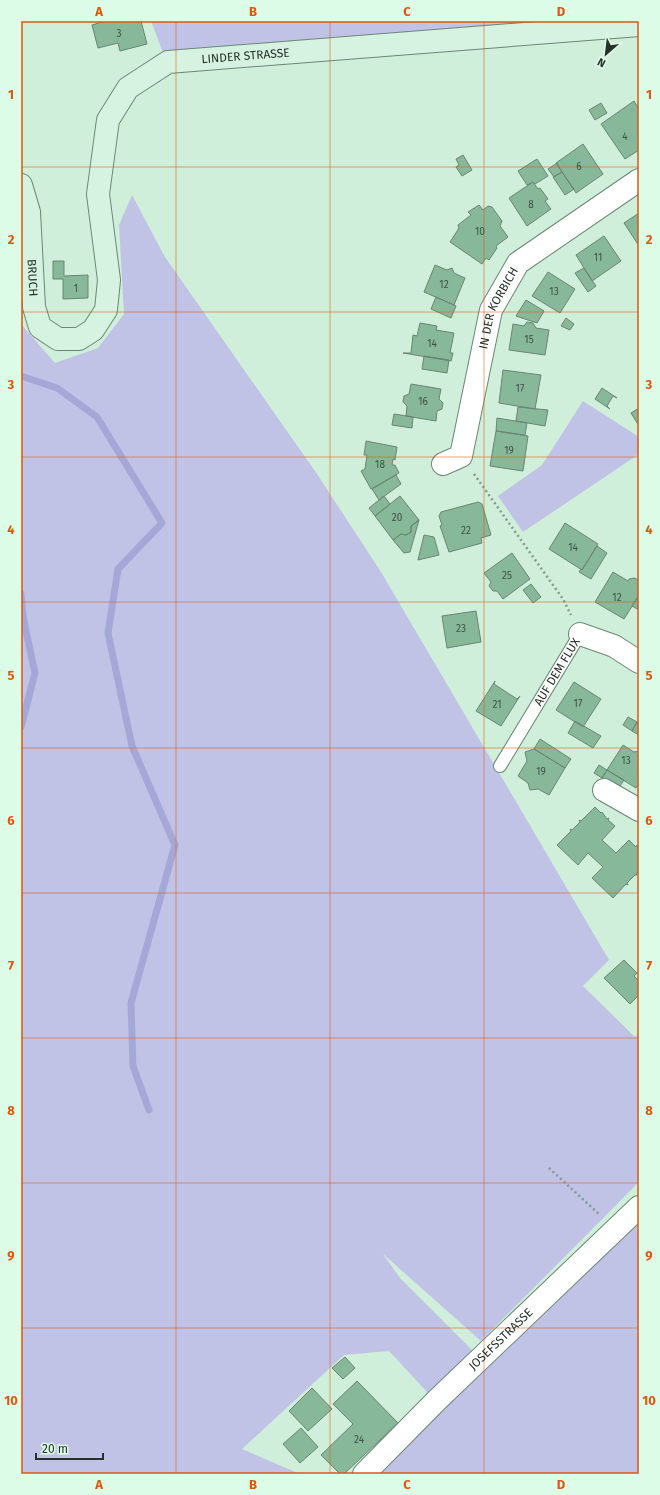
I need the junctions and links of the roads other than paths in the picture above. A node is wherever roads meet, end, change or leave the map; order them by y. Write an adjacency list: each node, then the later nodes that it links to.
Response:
1 (639, 25): 4 (street, LINDER STRASSE)
2 (639, 180): 5 (street, IN DER KORBICH)
3 (21, 185): 4 (street, BRUCH)
4 (79, 339)
5 (452, 460)
6 (580, 634): 7 (street, AUF DEM FLUX); 8 (lane, AUF DEM FLUX)
7 (639, 662)
8 (500, 766)
9 (604, 790): 10 (street)
10 (639, 810)
11 (639, 1207): 12 (street, JOSEFSSTRASSE)
12 (364, 1474)

